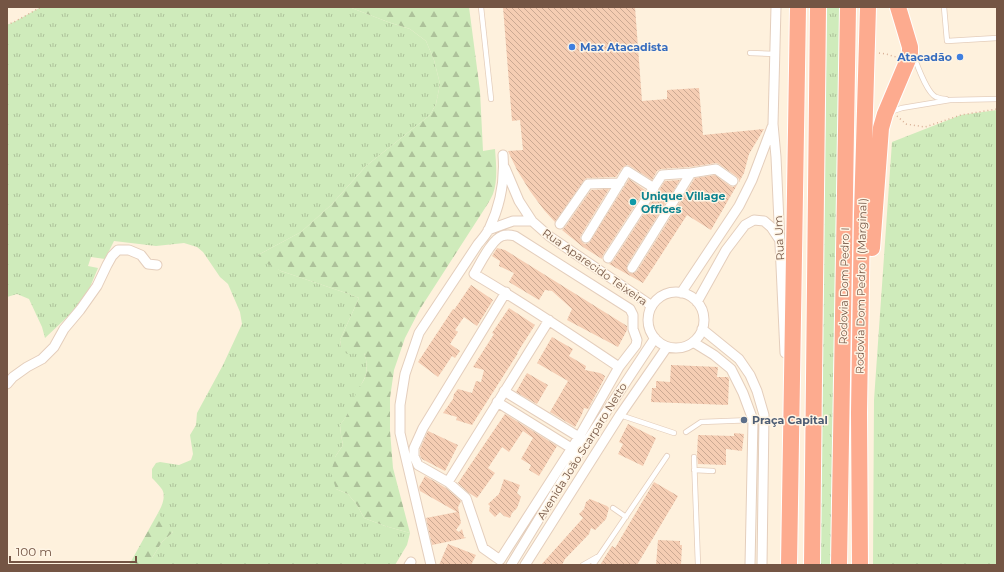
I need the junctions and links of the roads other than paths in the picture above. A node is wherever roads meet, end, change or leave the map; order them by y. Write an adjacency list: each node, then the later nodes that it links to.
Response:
1 (481, 7): 13 (lane)
2 (776, 7): 11 (street, Rua Um)
3 (798, 7): 54 (highway)
4 (818, 7): 70 (highway)
5 (848, 7): 71 (highway, Rodovia Dom Pedro I)
6 (868, 7): 45 (highway, Rodovia Dom Pedro I (Marginal))
7 (898, 7): 12 (highway)
8 (944, 7): 9 (lane)
9 (997, 38)
10 (750, 53): 11 (lane)
11 (775, 54): 17 (street, Rua Um)
12 (909, 54): 15 (lane); 16 (highway)
13 (491, 98)
14 (997, 99): 15 (lane)
15 (950, 100): 16 (lane)
16 (889, 112): 45 (highway)
17 (773, 124): 28 (street, Rua Um); 33 (street)
18 (503, 155): 19 (street)
19 (504, 165): 24 (street, Rua Aparecido Teixeira); 26 (street)
20 (691, 173): 21 (street); 23 (street); 31 (street)
21 (733, 182)
22 (620, 183): 23 (street); 25 (street); 27 (street)
23 (654, 188): 29 (street)
24 (532, 221): 26 (street); 35 (street, Rua Aparecido Teixeira)
25 (560, 224)
26 (488, 230): 62 (street)
27 (586, 238)
28 (779, 239): 34 (street); 54 (street, Rua Um)
29 (608, 258)
30 (157, 265): 42 (street)
31 (632, 268)
32 (506, 292): 36 (street); 41 (street); 57 (street)
33 (681, 293): 34 (street); 35 (street)
34 (697, 302): 37 (street)
35 (652, 306): 38 (street)
36 (549, 320): 41 (street); 43 (street)
37 (702, 329): 39 (street); 68 (street)
38 (655, 338): 40 (street); 50 (street, Avenida João Scarparo Netto)
39 (693, 342): 40 (street); 47 (street)
40 (667, 347): 46 (street, Avenida João Scarparo Netto)
41 (620, 367): 50 (street)
42 (7, 384)
43 (504, 392): 44 (street); 50 (street)
44 (497, 402): 51 (street); 57 (street)
45 (859, 413): 72 (highway, Rodovia Dom Pedro I (Marginal))
46 (620, 415): 49 (lane); 64 (street, Avenida João Scarparo Netto)
47 (753, 420): 48 (lane); 67 (street)
48 (686, 432)
49 (674, 433)
50 (582, 440): 51 (street, Avenida João Scarparo Netto)
51 (575, 450): 57 (street); 63 (street, Avenida João Scarparo Netto)
52 (667, 456): 59 (lane)
53 (694, 457): 55 (lane)
54 (791, 469): 69 (highway)
55 (694, 470): 56 (lane); 61 (lane)
56 (713, 471)
57 (448, 482)
58 (613, 508): 59 (lane)
59 (626, 516): 60 (lane)
60 (599, 556): 65 (lane); 66 (lane)
61 (698, 564)
62 (432, 565)
63 (511, 565)
64 (525, 565)
65 (583, 565)
66 (593, 565)
67 (750, 565)
68 (762, 565)
69 (789, 565)
70 (812, 565)
71 (839, 565)
72 (860, 565)

